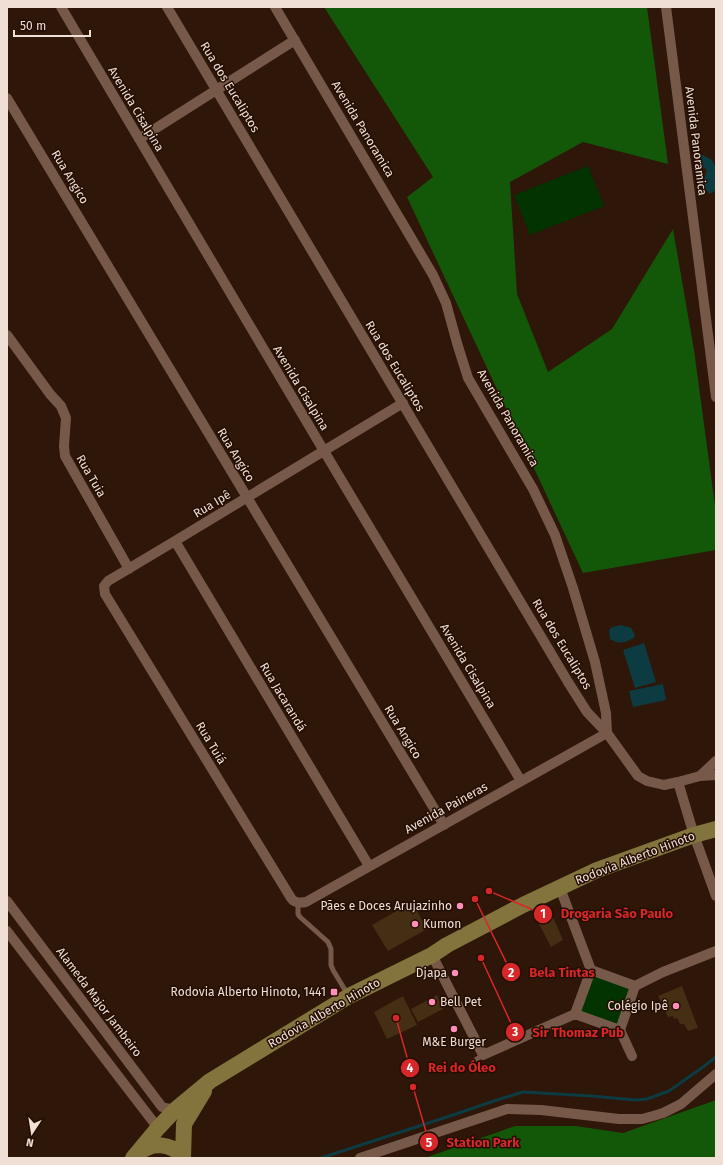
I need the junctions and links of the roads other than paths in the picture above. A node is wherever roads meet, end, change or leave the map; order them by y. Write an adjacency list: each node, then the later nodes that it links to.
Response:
1 (60, 7): 8 (street, Avenida Cisalpina)
2 (167, 7): 6 (street, Rua dos Eucaliptos)
3 (275, 7): 5 (street, Avenida Panoramica)
4 (666, 7): 10 (street, Avenida Panoramica)
5 (295, 40): 6 (street); 17 (street, Avenida Panoramica)
6 (216, 90): 8 (street); 11 (street, Rua dos Eucaliptos)
7 (7, 98): 13 (street, Rua Angico)
8 (138, 139): 12 (street, Avenida Cisalpina)
9 (7, 335): 15 (street, Rua Tuia)
10 (716, 396)
11 (402, 403): 12 (street, Rua Ipê); 17 (street, Rua dos Eucaliptos)
12 (324, 451): 13 (street, Rua Ipê); 21 (street, Avenida Cisalpina)
13 (247, 498): 14 (street, Rua Ipê); 23 (street, Rua Angico)
14 (175, 542): 15 (street, Rua Ipê); 26 (street, Rua Jacarandá)
15 (129, 569): 16 (street, Rua Ipê)
16 (105, 594): 30 (street, Rua Tuiá)
17 (607, 733): 21 (street, Avenida Paineras); 22 (street)
18 (716, 761): 20 (street)
19 (716, 775): 20 (street)
20 (700, 776): 22 (street)
21 (521, 781): 23 (street, Avenida Paineras)
22 (678, 782): 25 (street)
23 (444, 824): 26 (street, Avenida Paineras)
24 (716, 829): 25 (main road, Rodovia Alberto Hinoto)
25 (694, 835): 27 (main road, Rodovia Alberto Hinoto); 28 (street)
26 (369, 866): 30 (street, Avenida Paineras)
27 (560, 888): 33 (main road, Rodovia Alberto Hinoto); 34 (street)
28 (716, 896)
29 (7, 901): 41 (street, Alameda Major Jambeiro)
30 (298, 902): 36 (lane)
31 (7, 930): 43 (street)
32 (716, 951): 35 (street)
33 (432, 955): 36 (main road, Rodovia Alberto Hinoto); 39 (street)
34 (591, 970): 35 (street); 37 (street)
35 (635, 986): 38 (street)
36 (349, 996): 45 (main road, Rodovia Alberto Hinoto)
37 (575, 1014): 38 (street); 39 (street)
38 (620, 1030): 40 (street)
39 (483, 1055): 42 (lane)
40 (632, 1056)
41 (124, 1058): 43 (street); 46 (street, Alameda Major Jambeiro)
42 (472, 1062)
43 (111, 1067): 48 (street)
44 (716, 1074): 51 (street)
45 (210, 1081): 46 (main road, Rodovia Alberto Hinoto); 47 (main road)
46 (175, 1110): 47 (main road); 48 (main road, Rodovia Alberto Hinoto)
47 (184, 1124): 50 (main road)
48 (158, 1128): 49 (main road, Rodovia Alberto Hinoto)
49 (134, 1157): 50 (main road)
50 (183, 1157)
51 (360, 1158)

